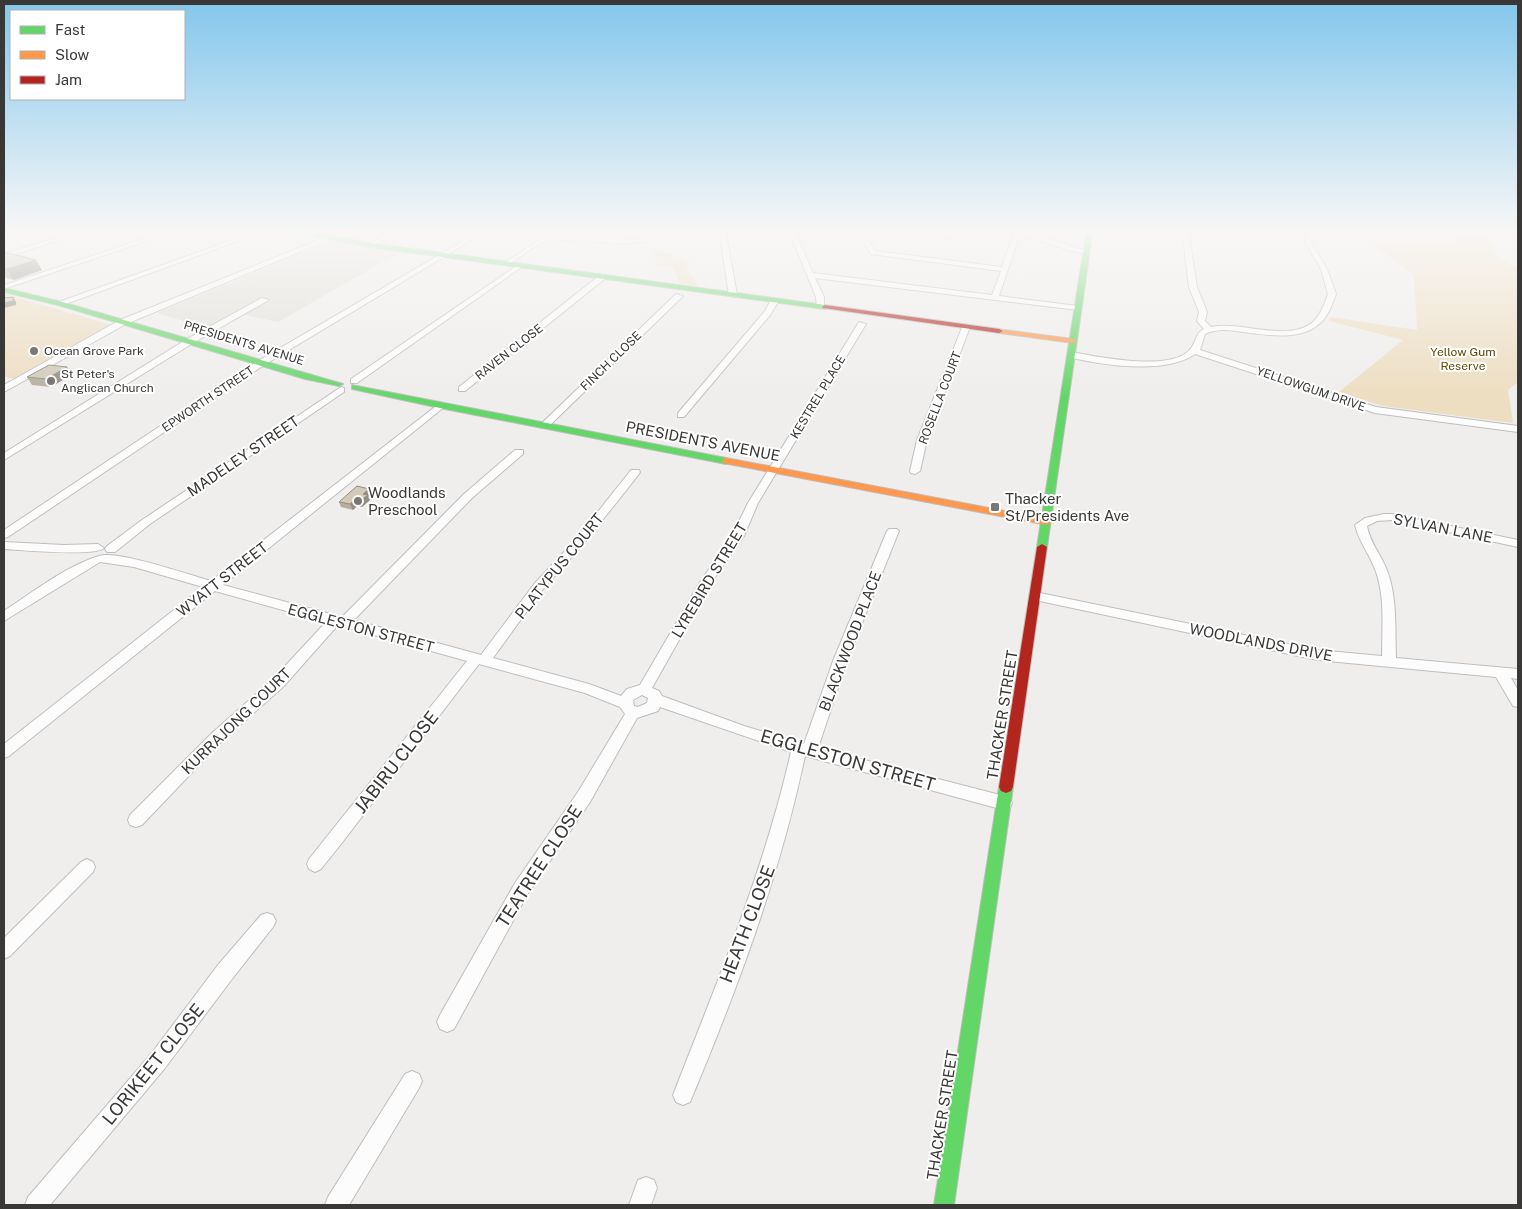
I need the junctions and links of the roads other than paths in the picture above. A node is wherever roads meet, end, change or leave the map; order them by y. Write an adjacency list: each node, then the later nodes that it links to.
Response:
1 (111, 285): 20 (street)
2 (214, 285): 23 (street)
3 (391, 285): 31 (street, EPWORTH STREET)
4 (493, 285): 33 (street)
5 (592, 285): 36 (street, RAVEN CLOSE)
6 (664, 285): 15 (street)
7 (731, 285): 15 (street)
8 (815, 285): 21 (street)
9 (894, 285): 17 (street)
10 (999, 285): 17 (street)
11 (1081, 285): 22 (street, THACKER STREET)
12 (1193, 285): 26 (street)
13 (1331, 285): 26 (street)
14 (4, 288): 20 (street, PRESIDENTS AVENUE)
15 (733, 295): 19 (street)
16 (679, 296): 39 (street, FINCH CLOSE)
17 (995, 298): 22 (street)
18 (265, 300): 27 (street)
19 (775, 300): 21 (street); 38 (street)
20 (60, 304): 23 (street, PRESIDENTS AVENUE)
21 (820, 306): 25 (street)
22 (1078, 308): 28 (street, THACKER STREET)
23 (123, 322): 27 (street, PRESIDENTS AVENUE); 32 (street)
24 (862, 324): 43 (street, KESTREL PLACE)
25 (966, 327): 28 (street); 44 (street, ROSELLA COURT)
26 (1210, 329): 29 (street)
27 (190, 341): 31 (street, PRESIDENTS AVENUE); 42 (street)
28 (1073, 341): 30 (street, THACKER STREET)
29 (1195, 351): 30 (street); 40 (street, YELLOWGUM DRIVE)
30 (1071, 355): 46 (street, THACKER STREET)
31 (261, 363): 34 (street, PRESIDENTS AVENUE); 48 (street, EPWORTH STREET)
32 (8, 383): 35 (street)
33 (354, 384): 34 (street); 37 (street, PRESIDENTS AVENUE)
34 (340, 387): 51 (street, MADELEY STREET)
35 (4, 389)
36 (462, 389)
37 (440, 406): 39 (street, PRESIDENTS AVENUE); 52 (street, WYATT STREET)
38 (681, 415)
39 (544, 426): 43 (street, PRESIDENTS AVENUE)
40 (1518, 428)
41 (519, 452): 55 (street, KURRAJONG COURT)
42 (4, 457)
43 (773, 470): 46 (street, PRESIDENTS AVENUE); 60 (street, LYREBIRD STREET)
44 (915, 471)
45 (635, 472): 56 (street, PLATYPUS COURT)
46 (1047, 522): 53 (street, THACKER STREET)
47 (893, 531): 62 (street, BLACKWOOD PLACE)
48 (4, 535)
49 (1518, 543): 57 (street, SYLVAN LANE)
50 (4, 545): 51 (street, EGGLESTON STREET)
51 (99, 553): 52 (street, EGGLESTON STREET); 54 (street, MADELEY STREET)
52 (212, 586): 55 (street, EGGLESTON STREET); 63 (street, WYATT STREET)
53 (1035, 596): 57 (street, WOODLANDS DRIVE); 64 (street, THACKER STREET)
54 (4, 617)
55 (340, 622): 56 (street, EGGLESTON STREET); 65 (street, KURRAJONG COURT)
56 (480, 660): 60 (street, EGGLESTON STREET); 66 (street, JABIRU CLOSE)
57 (1389, 662): 58 (street, WOODLANDS DRIVE)
58 (1500, 672): 59 (street, WOODLANDS DRIVE); 61 (street)
59 (1518, 674)
60 (640, 701): 62 (street, EGGLESTON STREET); 70 (street, TEATREE CLOSE)
61 (1518, 702)
62 (804, 750): 64 (street, EGGLESTON STREET); 72 (street, HEATH CLOSE)
63 (4, 752)
64 (1004, 803): 75 (street, THACKER STREET)
65 (136, 820)
66 (316, 864)
67 (87, 868): 69 (street)
68 (267, 920): 73 (street, LORIKEET CLOSE)
69 (4, 950)
70 (447, 1022)
71 (412, 1081): 74 (street)
72 (683, 1095)
73 (36, 1205)
74 (336, 1205)
75 (944, 1205)

